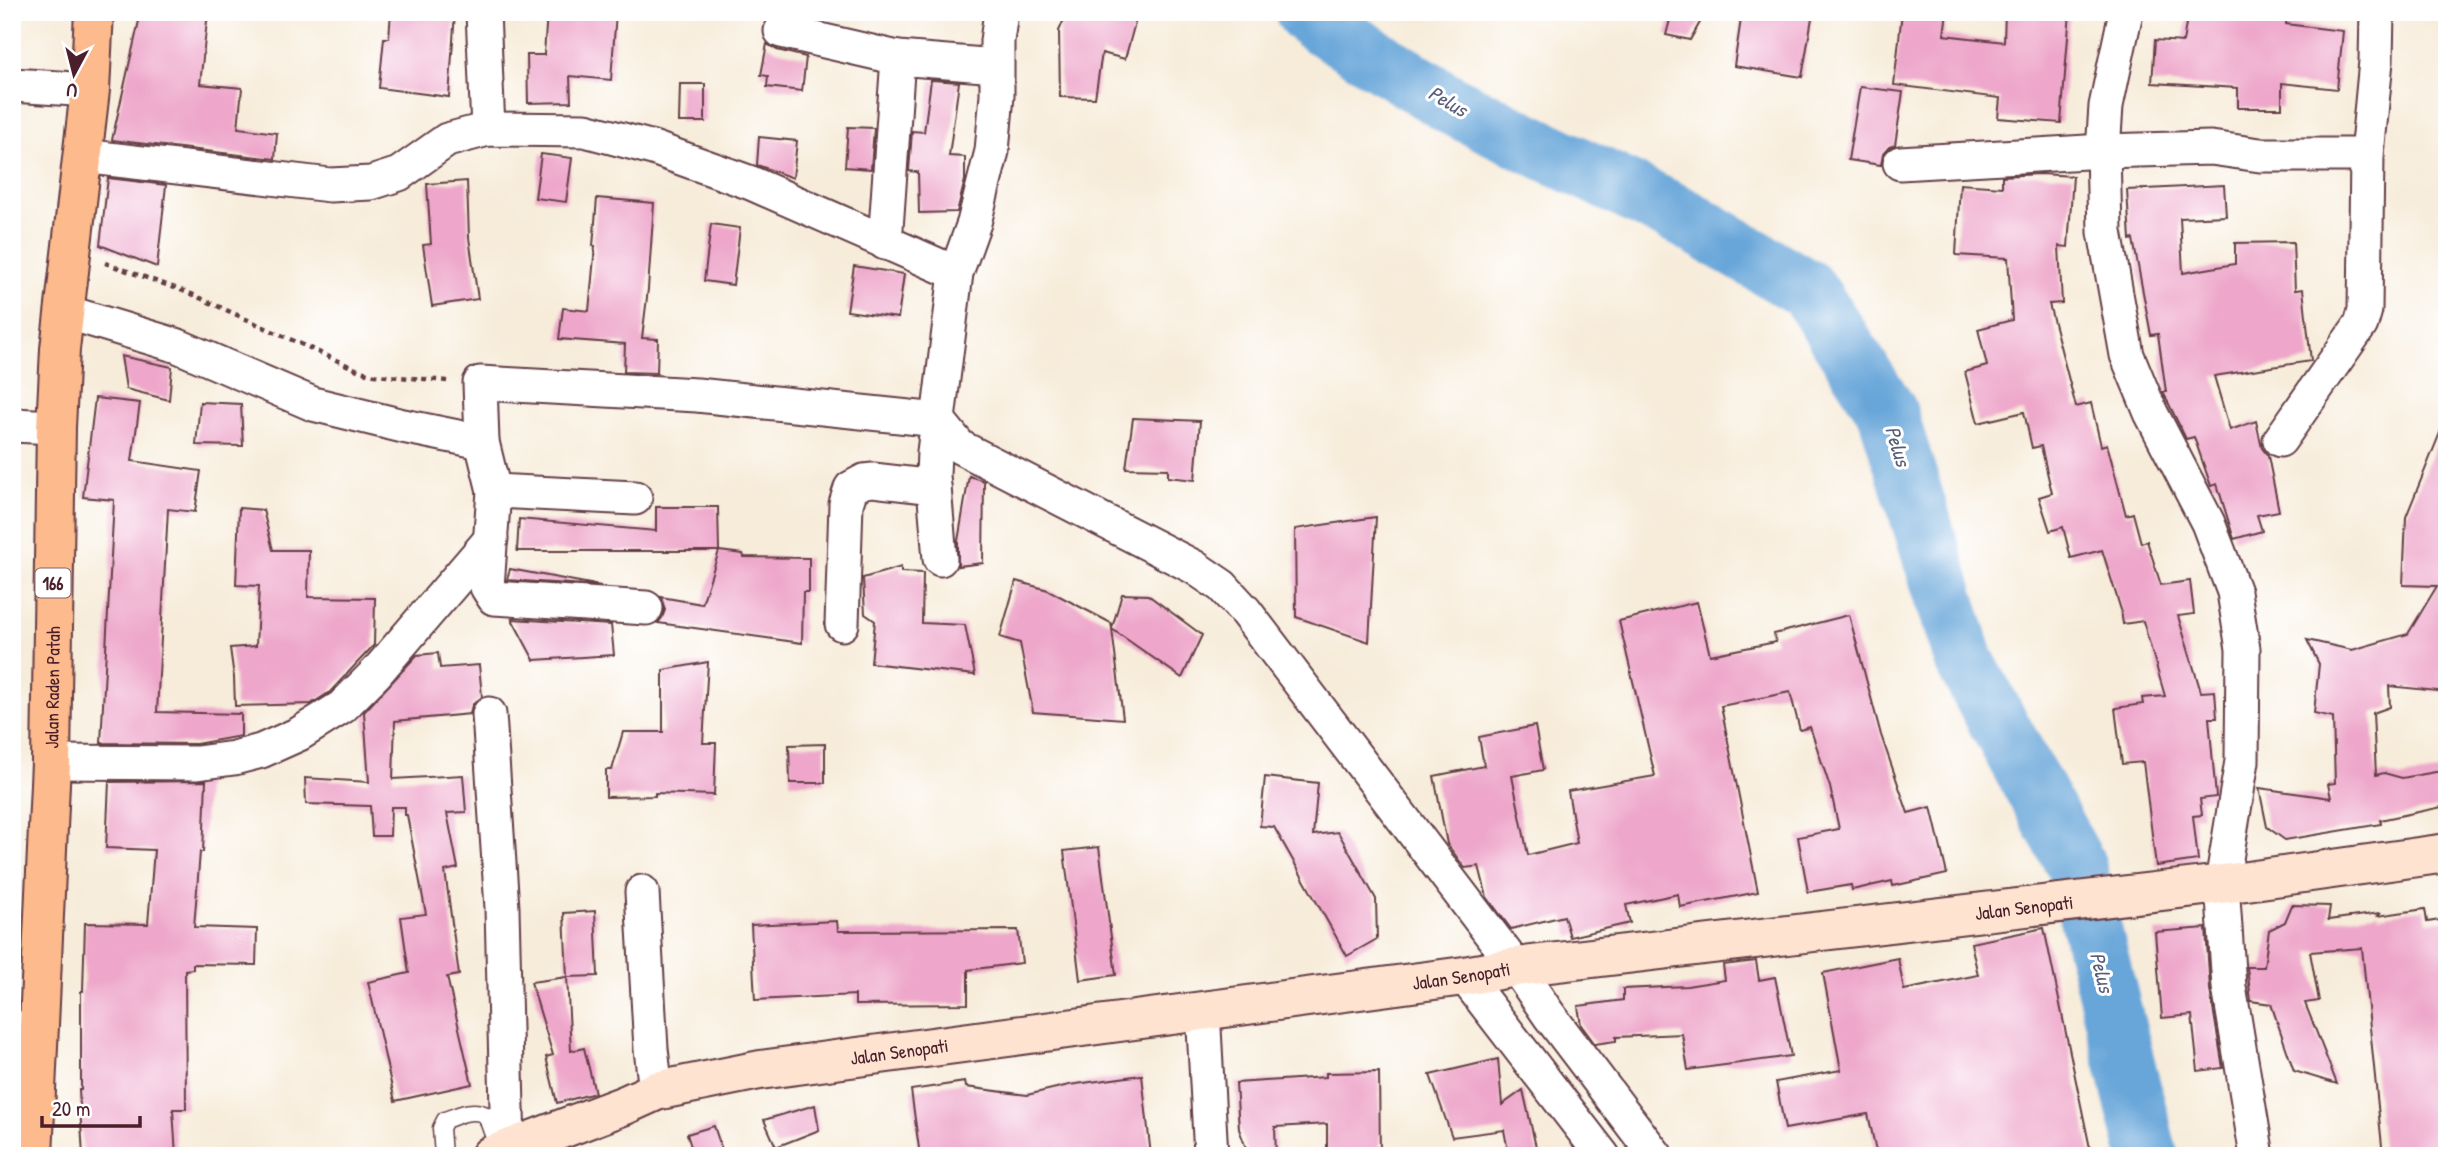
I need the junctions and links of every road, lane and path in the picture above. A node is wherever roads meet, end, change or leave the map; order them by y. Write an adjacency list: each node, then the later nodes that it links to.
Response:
1 (94, 12): 9 (main road, Jalan Raden Patah / 166)
2 (484, 12): 10 (street)
3 (1001, 12): 8 (street)
4 (2126, 12): 11 (street)
5 (2377, 12): 12 (street)
6 (781, 31): 7 (street)
7 (898, 58): 8 (street); 15 (street)
8 (996, 66): 17 (street)
9 (53, 88): 13 (main road, Jalan Raden Patah / 166)
10 (488, 129): 13 (street); 15 (street)
11 (2103, 151): 12 (street); 14 (street); 35 (street)
12 (2367, 155): 23 (street)
13 (83, 156): 16 (main road, Jalan Raden Patah / 166)
14 (1900, 163)
15 (884, 243): 17 (street)
16 (71, 251): 18 (main road, Jalan Raden Patah / 166); 19 (path)
17 (956, 273): 20 (street)
18 (66, 312): 22 (main road, Jalan Raden Patah / 166); 24 (street)
19 (481, 391): 20 (street); 24 (street)
20 (937, 420): 25 (street); 37 (street)
21 (12, 425): 22 (street)
22 (55, 426): 33 (main road, Jalan Raden Patah / 166)
23 (2280, 440)
24 (482, 442): 26 (street)
25 (933, 472): 29 (street); 31 (street)
26 (495, 491): 27 (street); 28 (street)
27 (635, 498)
28 (491, 539): 30 (street); 33 (street)
29 (940, 559)
30 (646, 608)
31 (842, 624)
32 (489, 714): 41 (street)
33 (51, 762): 39 (main road, Jalan Raden Patah / 166)
34 (2447, 853): 35 (main road, Jalan Senopati)
35 (2235, 882): 37 (main road, Jalan Senopati); 47 (street)
36 (642, 892): 40 (street)
37 (1493, 970): 38 (main road, Jalan Senopati); 45 (street); 46 (street)
38 (1203, 1010): 40 (main road, Jalan Senopati); 44 (street)
39 (26, 1028): 42 (main road, Jalan Raden Patah / 166)
40 (656, 1091): 41 (main road, Jalan Senopati)
41 (498, 1153): 43 (lane)
42 (33, 1156)
43 (443, 1156)
44 (1211, 1156)
45 (1603, 1156)
46 (1656, 1156)
47 (2258, 1156)

